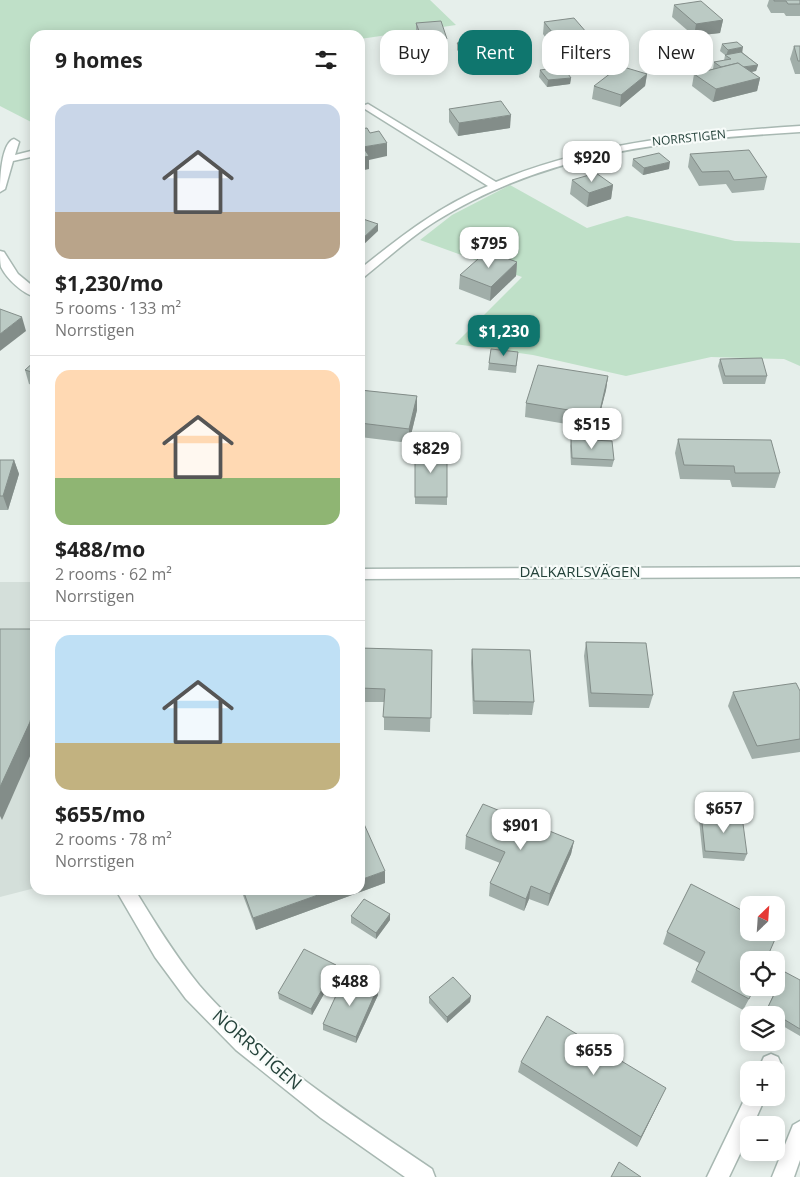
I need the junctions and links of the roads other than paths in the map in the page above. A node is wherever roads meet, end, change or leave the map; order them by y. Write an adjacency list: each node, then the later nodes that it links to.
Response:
1 (368, 107): 6 (street)
2 (800, 129): 6 (street, NORRSTIGEN)
3 (14, 142): 5 (street)
4 (30, 154): 5 (street)
5 (8, 160): 7 (street)
6 (495, 186): 9 (street, NORRSTIGEN)
7 (0, 189)
8 (0, 254): 10 (street)
9 (365, 271)
10 (30, 290)
11 (800, 572): 12 (street, DALKARLSVÄGEN)
12 (365, 574)
13 (128, 895): 16 (street, NORRSTIGEN)
14 (751, 1106): 17 (street)
15 (800, 1132): 18 (street)
16 (424, 1177)
17 (718, 1177)
18 (783, 1177)

